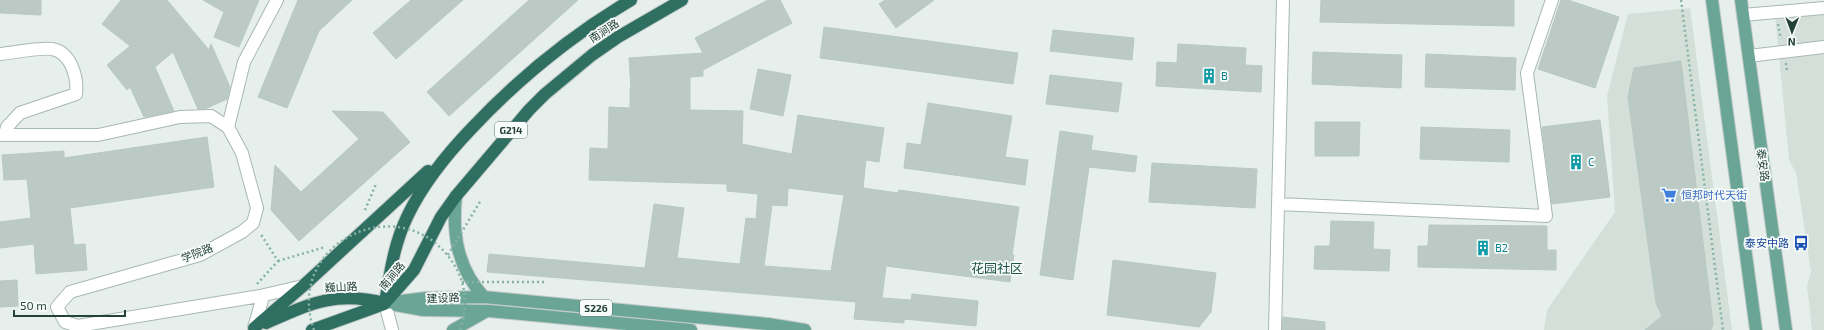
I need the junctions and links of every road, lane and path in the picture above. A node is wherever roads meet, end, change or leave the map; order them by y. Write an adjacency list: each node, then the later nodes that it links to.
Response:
1 (277, 0): 17 (street)
2 (630, 0): 19 (highway, 南涧路 / G214)
3 (682, 0): 20 (highway, 南涧路 / G214)
4 (1283, 0): 22 (street)
5 (1552, 0): 22 (street)
6 (1681, 0): 42 (path)
7 (1712, 0): 43 (main road)
8 (1741, 0): 11 (main road, 泰安路)
9 (1824, 8): 10 (street)
10 (1776, 12): 11 (street); 13 (path)
11 (1743, 15): 15 (main road, 泰安路)
12 (1824, 47): 13 (street)
13 (1783, 52): 15 (street); 16 (path)
14 (0, 54): 18 (street)
15 (1749, 56): 44 (main road, 泰安路)
16 (1787, 71)
17 (228, 127): 18 (street); 23 (street)
18 (2, 134)
19 (454, 147): 29 (highway); 32 (highway, 南涧路 / G214)
20 (456, 196): 31 (main road); 32 (highway, 南涧路 / G214)
21 (481, 200): 25 (path, bridge)
22 (1278, 204): 41 (street)
23 (253, 222): 26 (path); 30 (street, 学院路)
24 (337, 244): 25 (path, bridge); 26 (path); 35 (path, bridge)
25 (448, 255): 27 (path, bridge)
26 (278, 261): 30 (path)
27 (462, 282): 28 (path, bridge); 38 (path, bridge)
28 (544, 282)
29 (303, 286): 30 (street); 34 (highway)
30 (258, 296): 34 (street)
31 (484, 297): 32 (main road, 建设路 / S226); 40 (main road, 建设路 / S226)
32 (386, 303): 33 (main road, 建设路 / S226); 34 (highway, 巍山路); 35 (highway, G214); 36 (street)
33 (489, 311): 37 (main road); 39 (main road, 建设路 / S226)
34 (252, 329)
35 (313, 330)
36 (392, 330)
37 (453, 330)
38 (460, 330)
39 (691, 330)
40 (805, 330)
41 (1275, 330)
42 (1723, 330)
43 (1756, 330)
44 (1786, 330)

